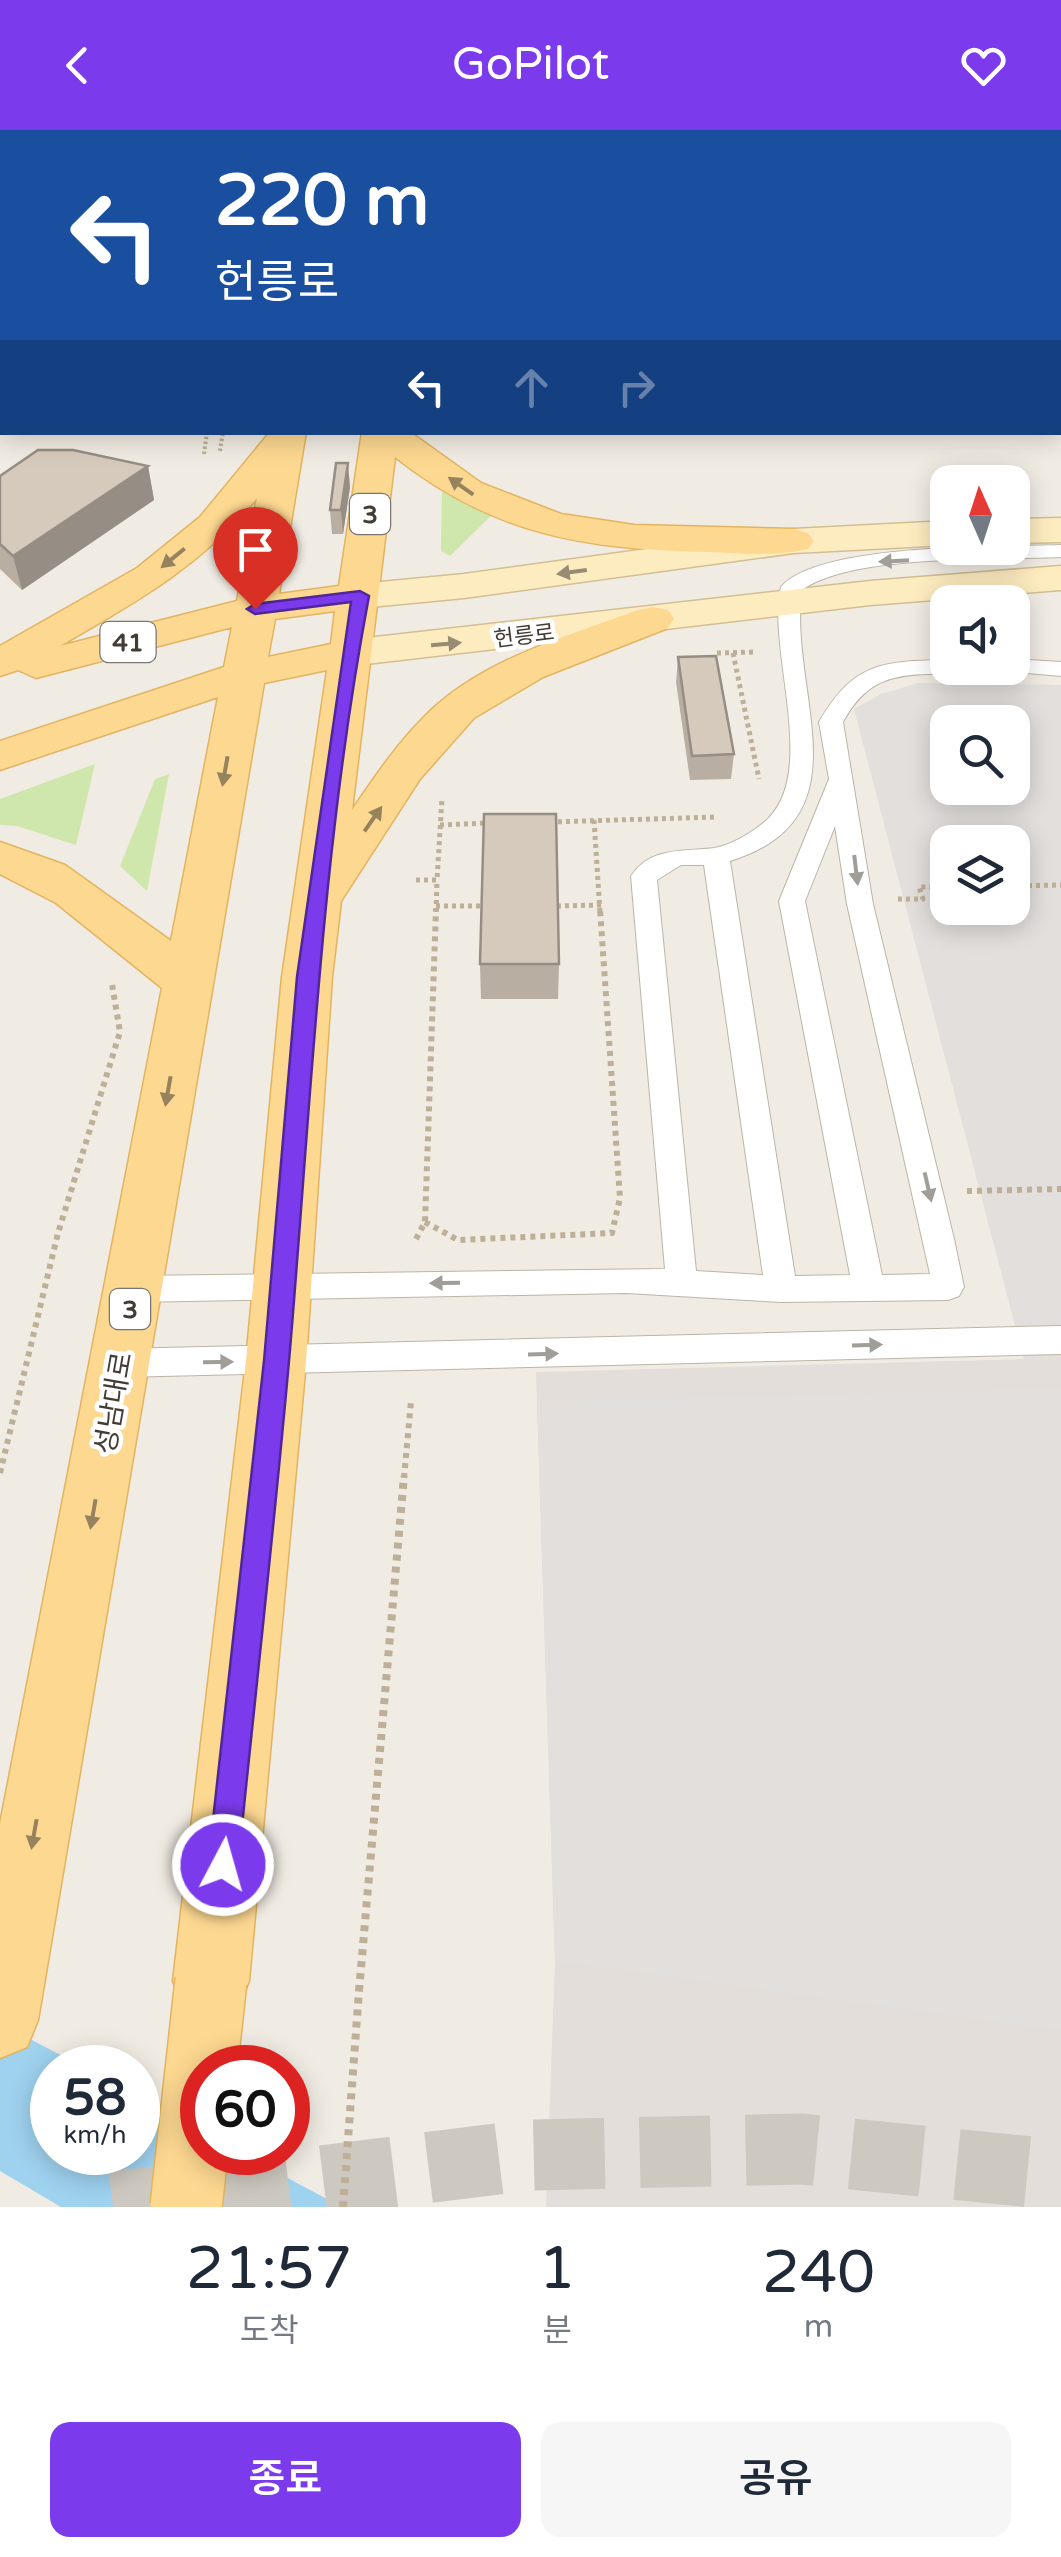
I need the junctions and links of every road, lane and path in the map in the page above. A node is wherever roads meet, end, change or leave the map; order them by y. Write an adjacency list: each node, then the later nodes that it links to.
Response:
1 (207, 435): 6 (path)
2 (287, 435): 19 (main road, one-way to 19)
3 (288, 435): 15 (main road, 3)
4 (383, 435): 13 (main road, 3)
5 (387, 435): 10 (main road, one-way to 5)
6 (204, 454)
7 (1061, 530): 8 (main road)
8 (1030, 531)
9 (930, 534): 10 (main road)
10 (794, 541): 13 (main road, one-way to 13)
11 (1061, 552): 14 (lane, one-way to 14)
12 (1061, 578): 14 (main road, 헌릉로)
13 (360, 596): 15 (main road); 17 (main road, 3)
14 (788, 604): 16 (main road, 헌릉로); 33 (lane)
15 (255, 609): 23 (main road, 41); 24 (main road, 성남대로 / 3)
16 (653, 619): 17 (main road, 헌릉로, one-way to 16); 42 (main road, one-way to 16)
17 (349, 653): 24 (main road, 헌릉로); 42 (main road, 3)
18 (733, 653): 27 (path)
19 (0, 663)
20 (1030, 667): 22 (lane)
21 (930, 668): 26 (lane)
22 (1061, 669)
23 (0, 675)
24 (242, 675): 25 (main road, 헌릉로 / 41); 49 (main road, 성남대로 / 3, one-way to 49)
25 (0, 756)
26 (844, 774): 54 (lane); 54 (lane, one-way to 54)
27 (761, 791)
28 (733, 817): 29 (path)
29 (594, 820): 30 (path); 43 (path)
30 (536, 822)
31 (498, 823): 32 (path)
32 (440, 825)
33 (716, 856): 44 (lane); 55 (lane)
34 (0, 858): 49 (main road)
35 (409, 871): 36 (path)
36 (421, 871)
37 (438, 880): 45 (path)
38 (1061, 885): 39 (path)
39 (1030, 886)
40 (920, 887): 41 (path)
41 (930, 887)
42 (317, 900): 52 (main road, 3)
43 (600, 904): 44 (path); 47 (path); 50 (path)
44 (647, 904): 53 (lane)
45 (436, 906): 46 (path); 50 (path)
46 (483, 906)
47 (557, 906)
48 (112, 977): 61 (path)
49 (188, 981): 56 (main road, 성남대로 / 3, one-way to 56)
50 (425, 1222): 51 (path)
51 (416, 1240)
52 (282, 1286): 53 (lane, one-way to 52); 56 (lane); 58 (main road, 3)
53 (682, 1286): 55 (lane)
54 (868, 1286): 55 (lane)
55 (781, 1288)
56 (133, 1289): 59 (main road, 성남대로 / 3)
57 (1061, 1340): 58 (lane, one-way to 57)
58 (276, 1361): 59 (lane, one-way to 58); 63 (main road, 3, bridge)
59 (120, 1363): 62 (main road, 성남대로 / 3, one-way to 62)
60 (411, 1401): 64 (path, bridge)
61 (0, 1473)
62 (0, 2020)
63 (186, 2207)
64 (343, 2207)

